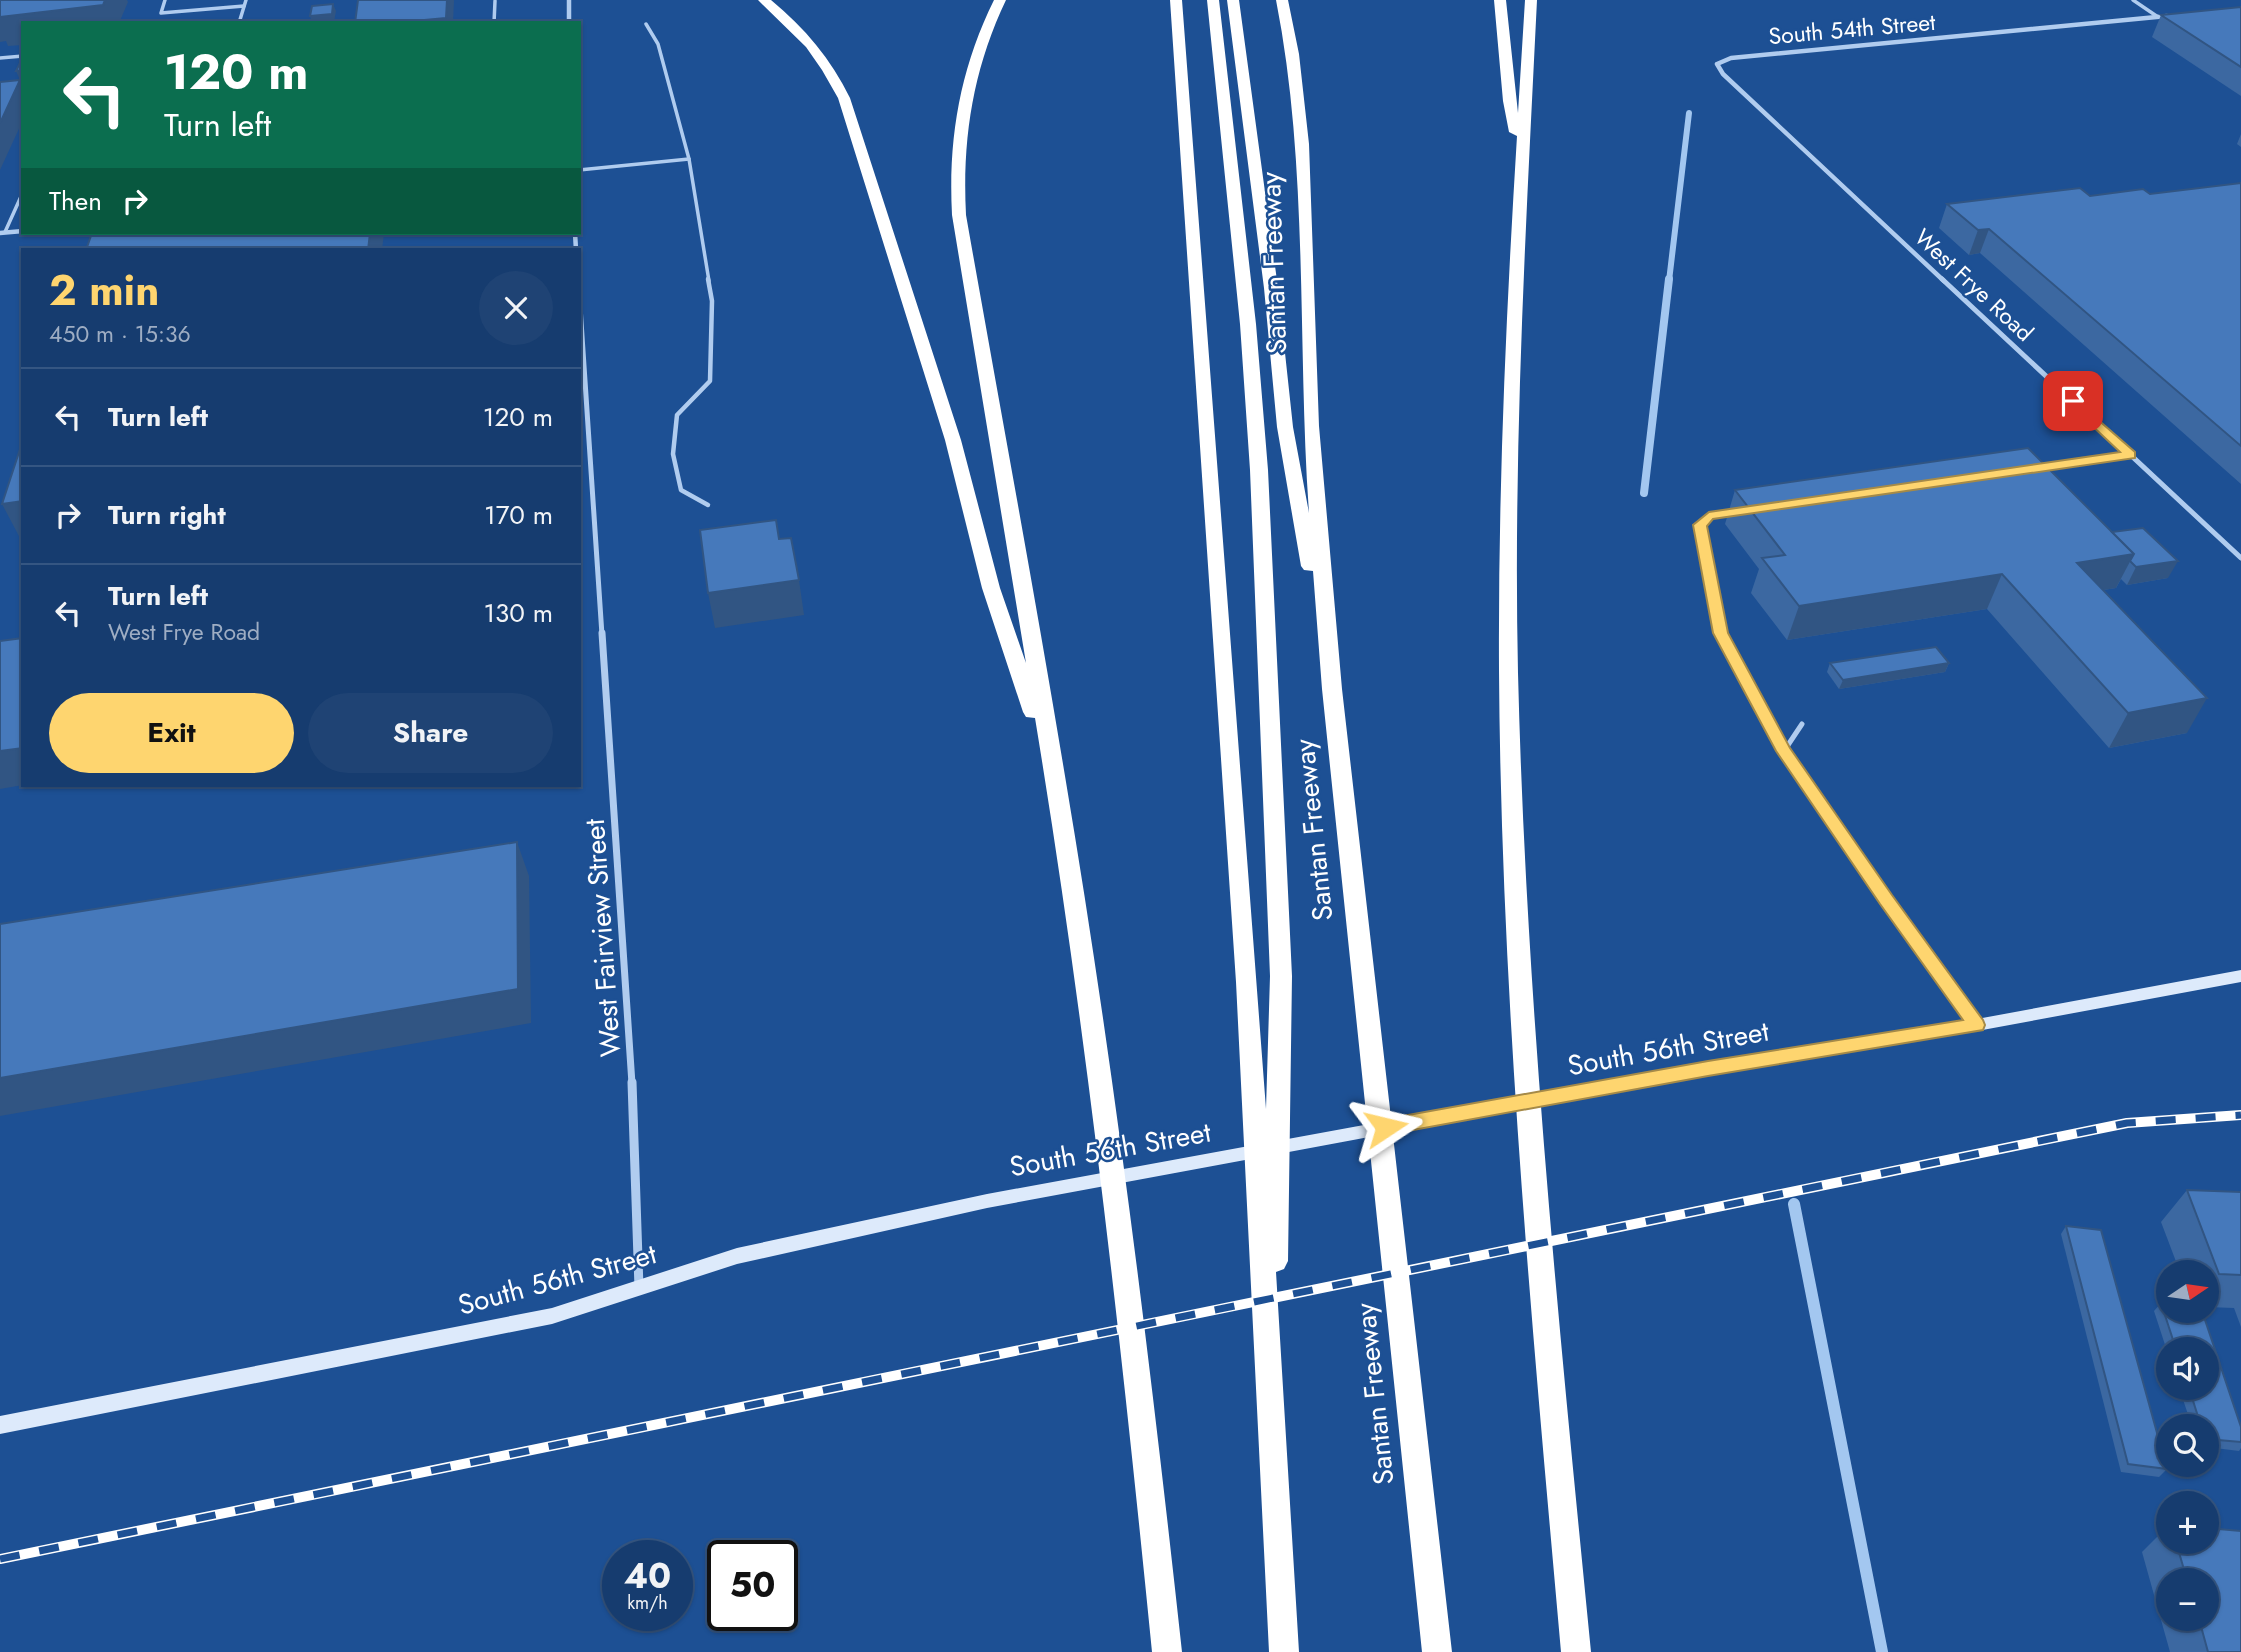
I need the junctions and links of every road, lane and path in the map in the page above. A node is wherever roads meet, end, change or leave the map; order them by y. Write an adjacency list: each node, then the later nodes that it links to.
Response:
1 (165, 0): 14 (lane)
2 (246, 0): 14 (lane)
3 (569, 0): 19 (street)
4 (764, 0): 39 (highway)
5 (1000, 0): 39 (highway)
6 (1176, 0): 43 (highway)
7 (1213, 0): 43 (highway)
8 (1233, 0): 36 (highway)
9 (1282, 0): 36 (highway, Santan Freeway)
10 (1500, 0): 25 (highway)
11 (1531, 0): 25 (highway)
12 (2133, 0): 16 (lane)
13 (495, 1): 18 (lane)
14 (244, 6): 17 (lane)
15 (2172, 15): 16 (street, South 54th Street)
16 (2158, 17): 23 (street, South 54th Street)
17 (240, 21)
18 (494, 21)
19 (569, 21)
20 (646, 24): 24 (lane)
21 (21, 56): 22 (lane)
22 (0, 58)
23 (1717, 64): 31 (street, West Frye Road)
24 (689, 159): 26 (lane); 33 (lane)
25 (1522, 162): 48 (highway)
26 (581, 170)
27 (21, 196): 29 (lane)
28 (21, 231): 29 (street)
29 (3, 233)
30 (581, 320): 42 (street, West Fairview Street)
31 (2130, 455): 32 (lane); 35 (street, West Frye Road)
32 (2034, 469)
33 (708, 505)
34 (1736, 512): 38 (lane)
35 (2241, 558)
36 (1332, 689): 47 (highway, Santan Freeway)
37 (1802, 724): 38 (lane)
38 (1784, 751): 41 (lane)
39 (1055, 777): 45 (highway)
40 (2241, 976): 41 (main road, South 56th Street)
41 (1977, 1025): 42 (main road, South 56th Street)
42 (639, 1289): 44 (main road, South 56th Street)
43 (1272, 1421): 46 (highway)
44 (0, 1425)
45 (1167, 1652)
46 (1284, 1652)
47 (1437, 1652)
48 (1576, 1652)

